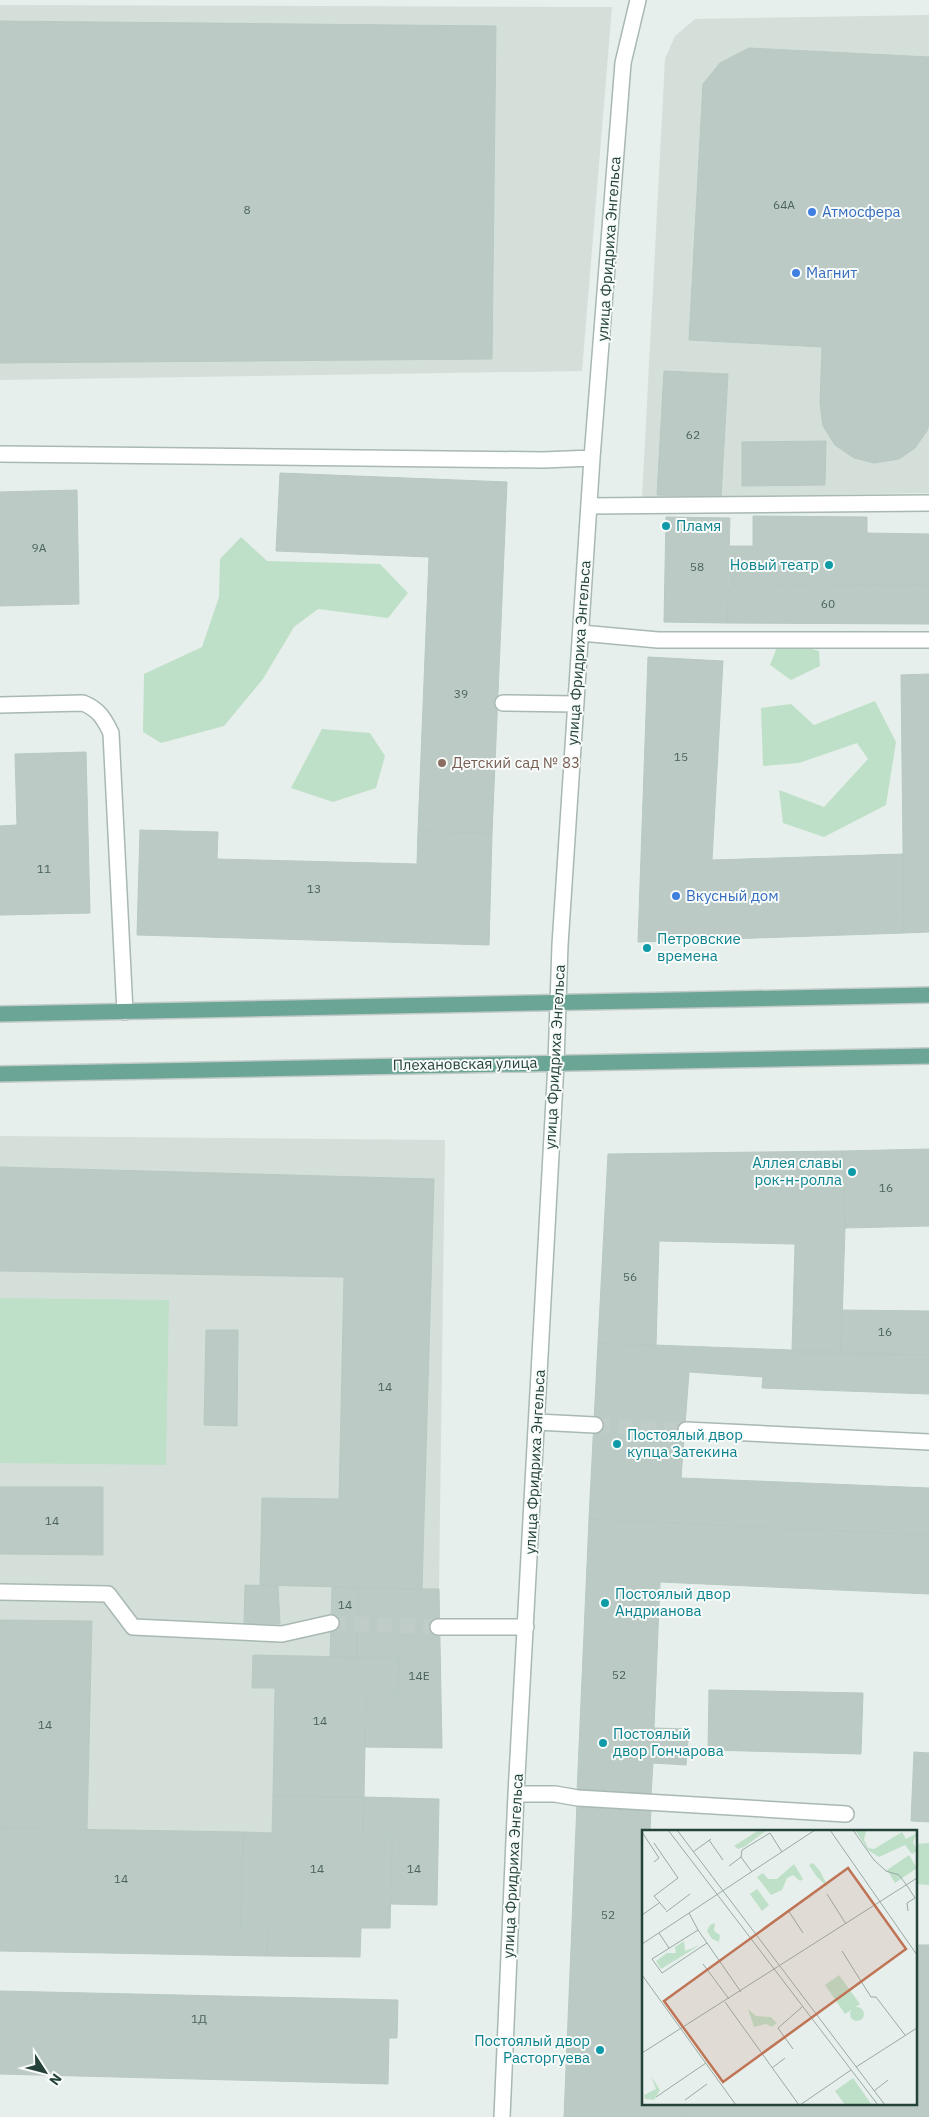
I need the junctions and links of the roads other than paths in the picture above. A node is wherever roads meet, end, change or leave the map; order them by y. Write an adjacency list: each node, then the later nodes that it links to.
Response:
1 (638, 0): 3 (street, улица Фридриха Энгельса)
2 (0, 454): 3 (street)
3 (592, 458): 5 (street, улица Фридриха Энгельса)
4 (929, 503): 5 (street)
5 (589, 506): 6 (street, улица Фридриха Энгельса)
6 (581, 633): 7 (street); 9 (street, улица Фридриха Энгельса)
7 (929, 640)
8 (503, 703): 9 (street)
9 (576, 704): 12 (street, улица Фридриха Энгельса)
10 (0, 705): 13 (street)
11 (929, 995): 12 (main road)
12 (558, 1003): 13 (main road); 16 (street, улица Фридриха Энгельса)
13 (125, 1012): 14 (main road)
14 (0, 1014)
15 (929, 1056): 16 (main road, Плехановская улица)
16 (556, 1063): 17 (main road, Плехановская улица); 18 (street, улица Фридриха Энгельса)
17 (0, 1074)
18 (537, 1422): 19 (street); 25 (street, улица Фридриха Энгельса)
19 (594, 1425)
20 (686, 1430): 21 (street)
21 (929, 1442)
22 (0, 1592): 23 (street)
23 (331, 1623)
24 (438, 1627): 25 (street)
25 (526, 1627): 26 (street, улица Фридриха Энгельса)
26 (516, 1794): 27 (street); 28 (street, улица Фридриха Энгельса)
27 (846, 1814)
28 (502, 2117)

